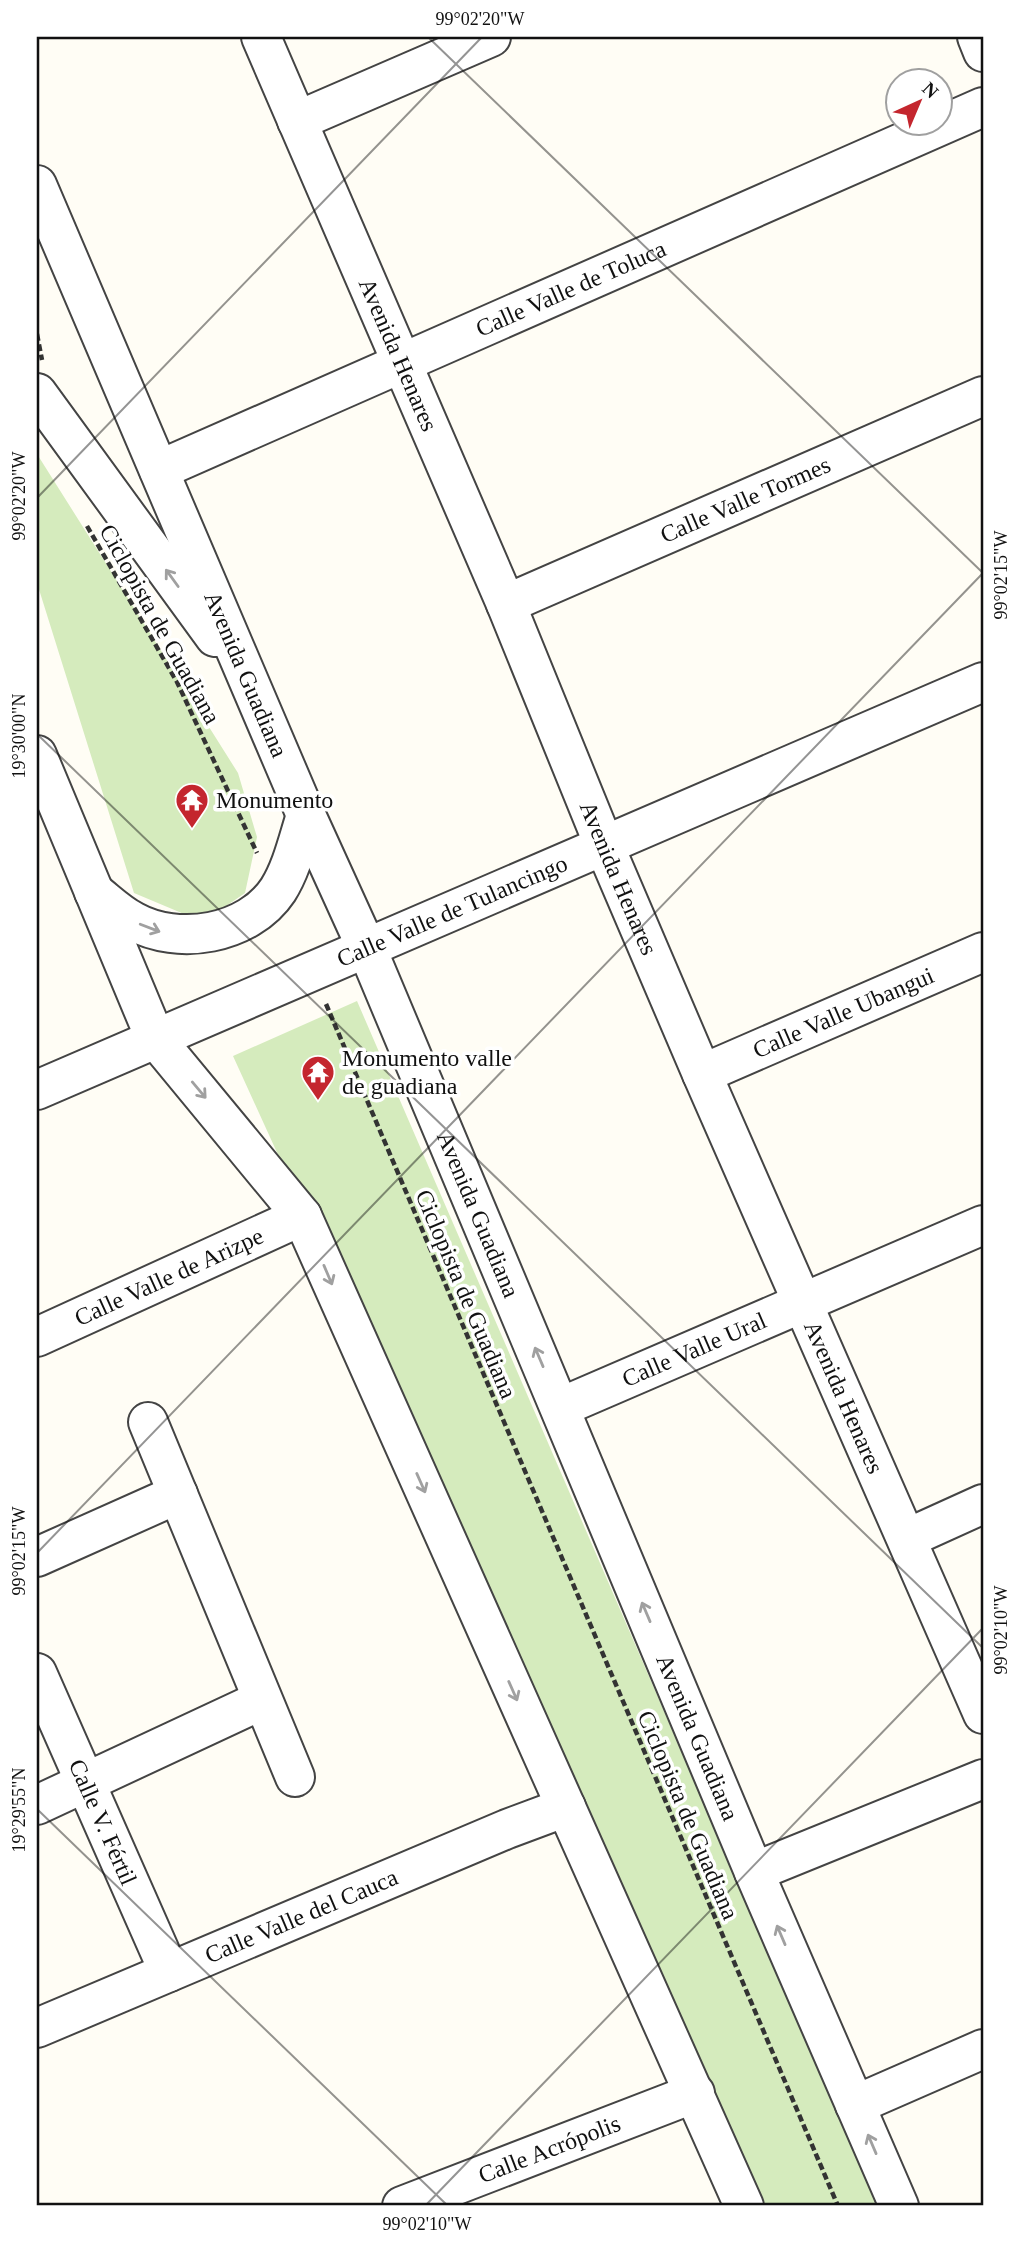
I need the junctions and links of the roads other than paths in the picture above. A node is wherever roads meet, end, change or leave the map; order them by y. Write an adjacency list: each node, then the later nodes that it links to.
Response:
1 (261, 37): 6 (street, Avenida Henares)
2 (491, 37): 6 (street)
3 (977, 37): 4 (street)
4 (983, 52)
5 (983, 107): 8 (street, Calle Valle de Toluca)
6 (297, 121): 8 (street, Avenida Henares)
7 (37, 185): 11 (street, Avenida Guadiana)
8 (401, 363): 11 (street, Calle Valle de Toluca); 12 (street, Avenida Henares)
9 (983, 396): 12 (street, Calle Valle Tormes)
10 (40, 399): 14 (street, one-way to 10)
11 (159, 470): 14 (street, Avenida Guadiana)
12 (506, 604): 19 (street, Avenida Henares)
13 (983, 682): 19 (street, Calle Valle de Tulancingo)
14 (256, 692): 18 (street, Avenida Guadiana)
15 (37, 729): 17 (street)
16 (37, 755): 17 (street)
17 (57, 797): 20 (street)
18 (306, 815): 20 (street, one-way to 18); 21 (street, Avenida Guadiana)
19 (604, 845): 21 (street, Calle Valle de Tulancingo); 24 (street, Avenida Henares)
20 (93, 891): 23 (street)
21 (367, 950): 23 (street, Calle Valle de Tulancingo); 30 (street, Avenida Guadiana, one-way to 21)
22 (983, 952): 24 (street, Calle Valle Ubangui)
23 (155, 1038): 25 (street, Calle Valle de Tulancingo); 26 (street, one-way to 26)
24 (702, 1074): 28 (street, Avenida Henares)
25 (37, 1090)
26 (302, 1216): 29 (street, Calle Valle de Arizpe); 43 (street, one-way to 43)
27 (983, 1225): 28 (street, Calle Valle Ural)
28 (803, 1301): 30 (street, Calle Valle Ural); 34 (street, Avenida Henares)
29 (37, 1336)
30 (561, 1407): 44 (street, Avenida Guadiana, one-way to 30)
31 (148, 1422): 32 (street)
32 (178, 1494): 35 (street); 37 (street)
33 (983, 1504): 34 (street)
34 (908, 1538): 38 (street, Avenida Henares)
35 (37, 1556)
36 (37, 1673): 41 (street, Calle V. Fértil)
37 (262, 1700): 39 (street); 41 (street)
38 (983, 1714)
39 (295, 1777)
40 (983, 1779): 44 (street)
41 (85, 1784): 42 (street); 45 (street, Calle V. Fértil)
42 (37, 1805)
43 (566, 1807): 45 (street, Calle Valle del Cauca); 48 (street)
44 (754, 1872): 49 (street, Avenida Guadiana, one-way to 44)
45 (169, 1972): 46 (street, Calle Valle del Cauca)
46 (37, 2028)
47 (983, 2049): 49 (street)
48 (695, 2092): 50 (street, Calle Acrópolis); 51 (street)
49 (855, 2105): 52 (street, Avenida Guadiana, one-way to 49)
50 (402, 2206)
51 (744, 2206)
52 (899, 2206)

